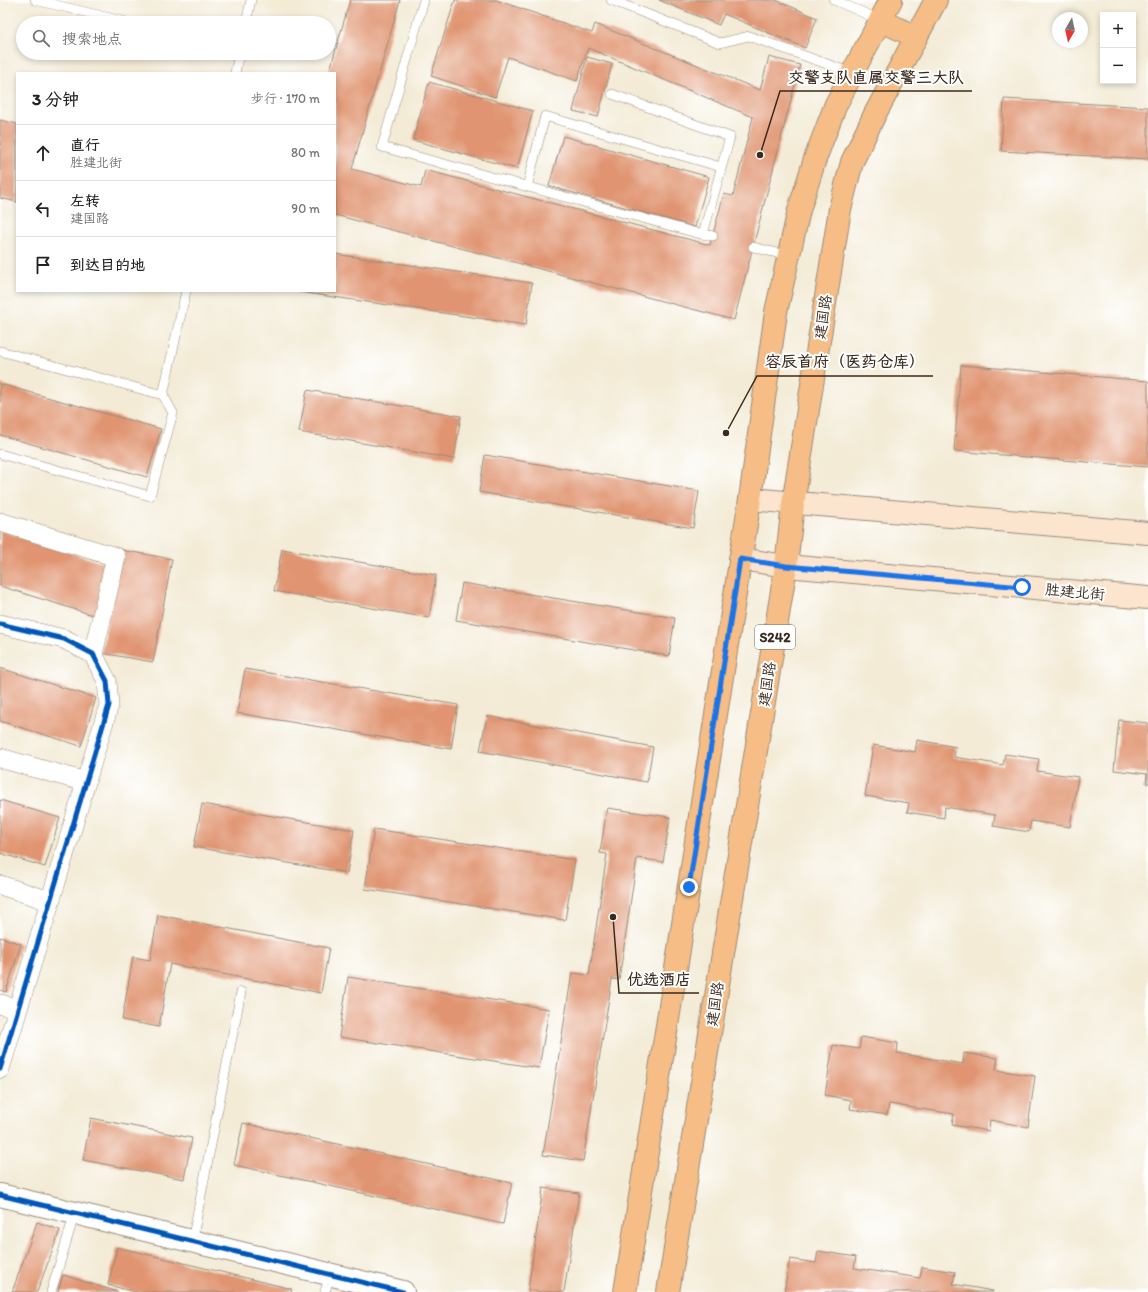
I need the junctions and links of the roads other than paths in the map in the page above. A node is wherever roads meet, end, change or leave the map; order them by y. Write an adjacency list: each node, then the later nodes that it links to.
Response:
1 (35, 0): 8 (lane)
2 (251, 0): 9 (lane)
3 (424, 0): 17 (lane)
4 (611, 0): 14 (lane)
5 (834, 0): 10 (lane)
6 (890, 0): 10 (main road)
7 (936, 0): 11 (main road, 建国路 / S242)
8 (102, 16)
9 (248, 16)
10 (880, 20): 11 (main road); 14 (main road)
11 (916, 37): 27 (main road, 建国路 / S242)
12 (237, 60): 13 (lane)
13 (234, 72)
14 (852, 73): 21 (main road)
15 (612, 94): 16 (lane)
16 (721, 167): 17 (lane); 18 (lane)
17 (527, 186): 18 (lane)
18 (703, 234): 19 (lane)
19 (713, 236)
20 (753, 246): 21 (lane)
21 (789, 256): 26 (main road)
22 (186, 292): 24 (lane)
23 (0, 351): 24 (lane)
24 (163, 395): 25 (lane)
25 (0, 454)
26 (750, 499): 27 (main road); 30 (main road)
27 (793, 504): 29 (main road); 31 (main road, 建国路 / S242)
28 (0, 522): 34 (street)
29 (1148, 533)
30 (740, 559): 31 (main road, 胜建北街); 48 (main road)
31 (786, 566): 32 (main road, 胜建北街); 49 (main road, 建国路 / S242)
32 (1148, 598)
33 (0, 624): 34 (street)
34 (93, 654): 36 (street)
35 (0, 758): 36 (street)
36 (86, 782): 38 (street)
37 (0, 885): 38 (street)
38 (50, 901): 40 (street)
39 (241, 992): 44 (lane)
40 (9, 1007): 41 (street)
41 (0, 1069)
42 (0, 1195): 43 (street)
43 (75, 1213): 44 (street); 46 (lane)
44 (192, 1241): 45 (street)
45 (327, 1283): 47 (street)
46 (51, 1292)
47 (403, 1292)
48 (625, 1292)
49 (668, 1292)

